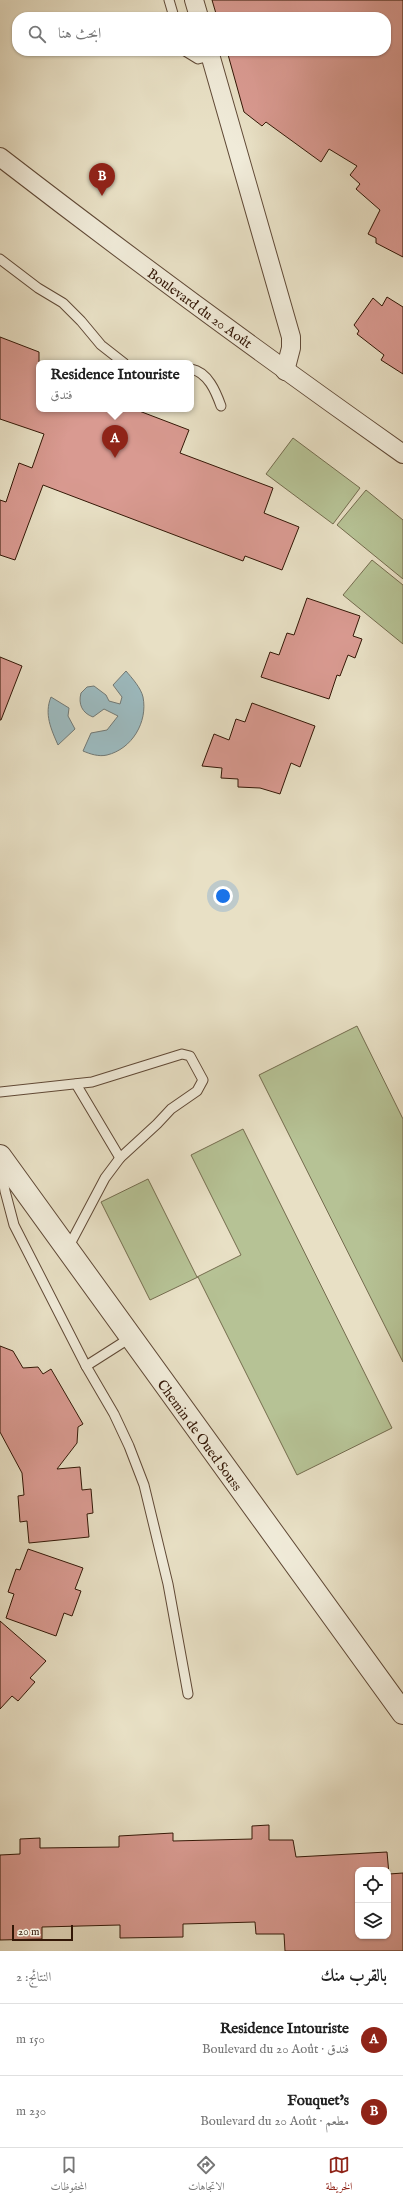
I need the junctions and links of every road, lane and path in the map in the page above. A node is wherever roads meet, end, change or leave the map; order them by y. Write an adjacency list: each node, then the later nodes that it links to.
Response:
1 (169, 0): 3 (lane)
2 (194, 0): 4 (street)
3 (173, 12)
4 (198, 12)
5 (193, 56): 6 (lane)
6 (205, 56)
7 (210, 56): 12 (street)
8 (0, 157): 12 (street, Boulevard du 20 Août)
9 (0, 259): 10 (lane)
10 (120, 360)
11 (194, 370): 13 (lane)
12 (285, 371): 14 (street, Boulevard du 20 Août)
13 (221, 406)
14 (403, 454)
15 (76, 1084): 16 (lane); 18 (lane); 18 (lane)
16 (0, 1092)
17 (0, 1157): 19 (street, Chemin de Oued Souss); 21 (lane)
18 (120, 1158): 19 (lane)
19 (67, 1249): 20 (street, Chemin de Oued Souss)
20 (130, 1338): 21 (lane); 23 (street, Chemin de Oued Souss)
21 (86, 1366): 22 (lane)
22 (188, 1694)
23 (403, 1713)

